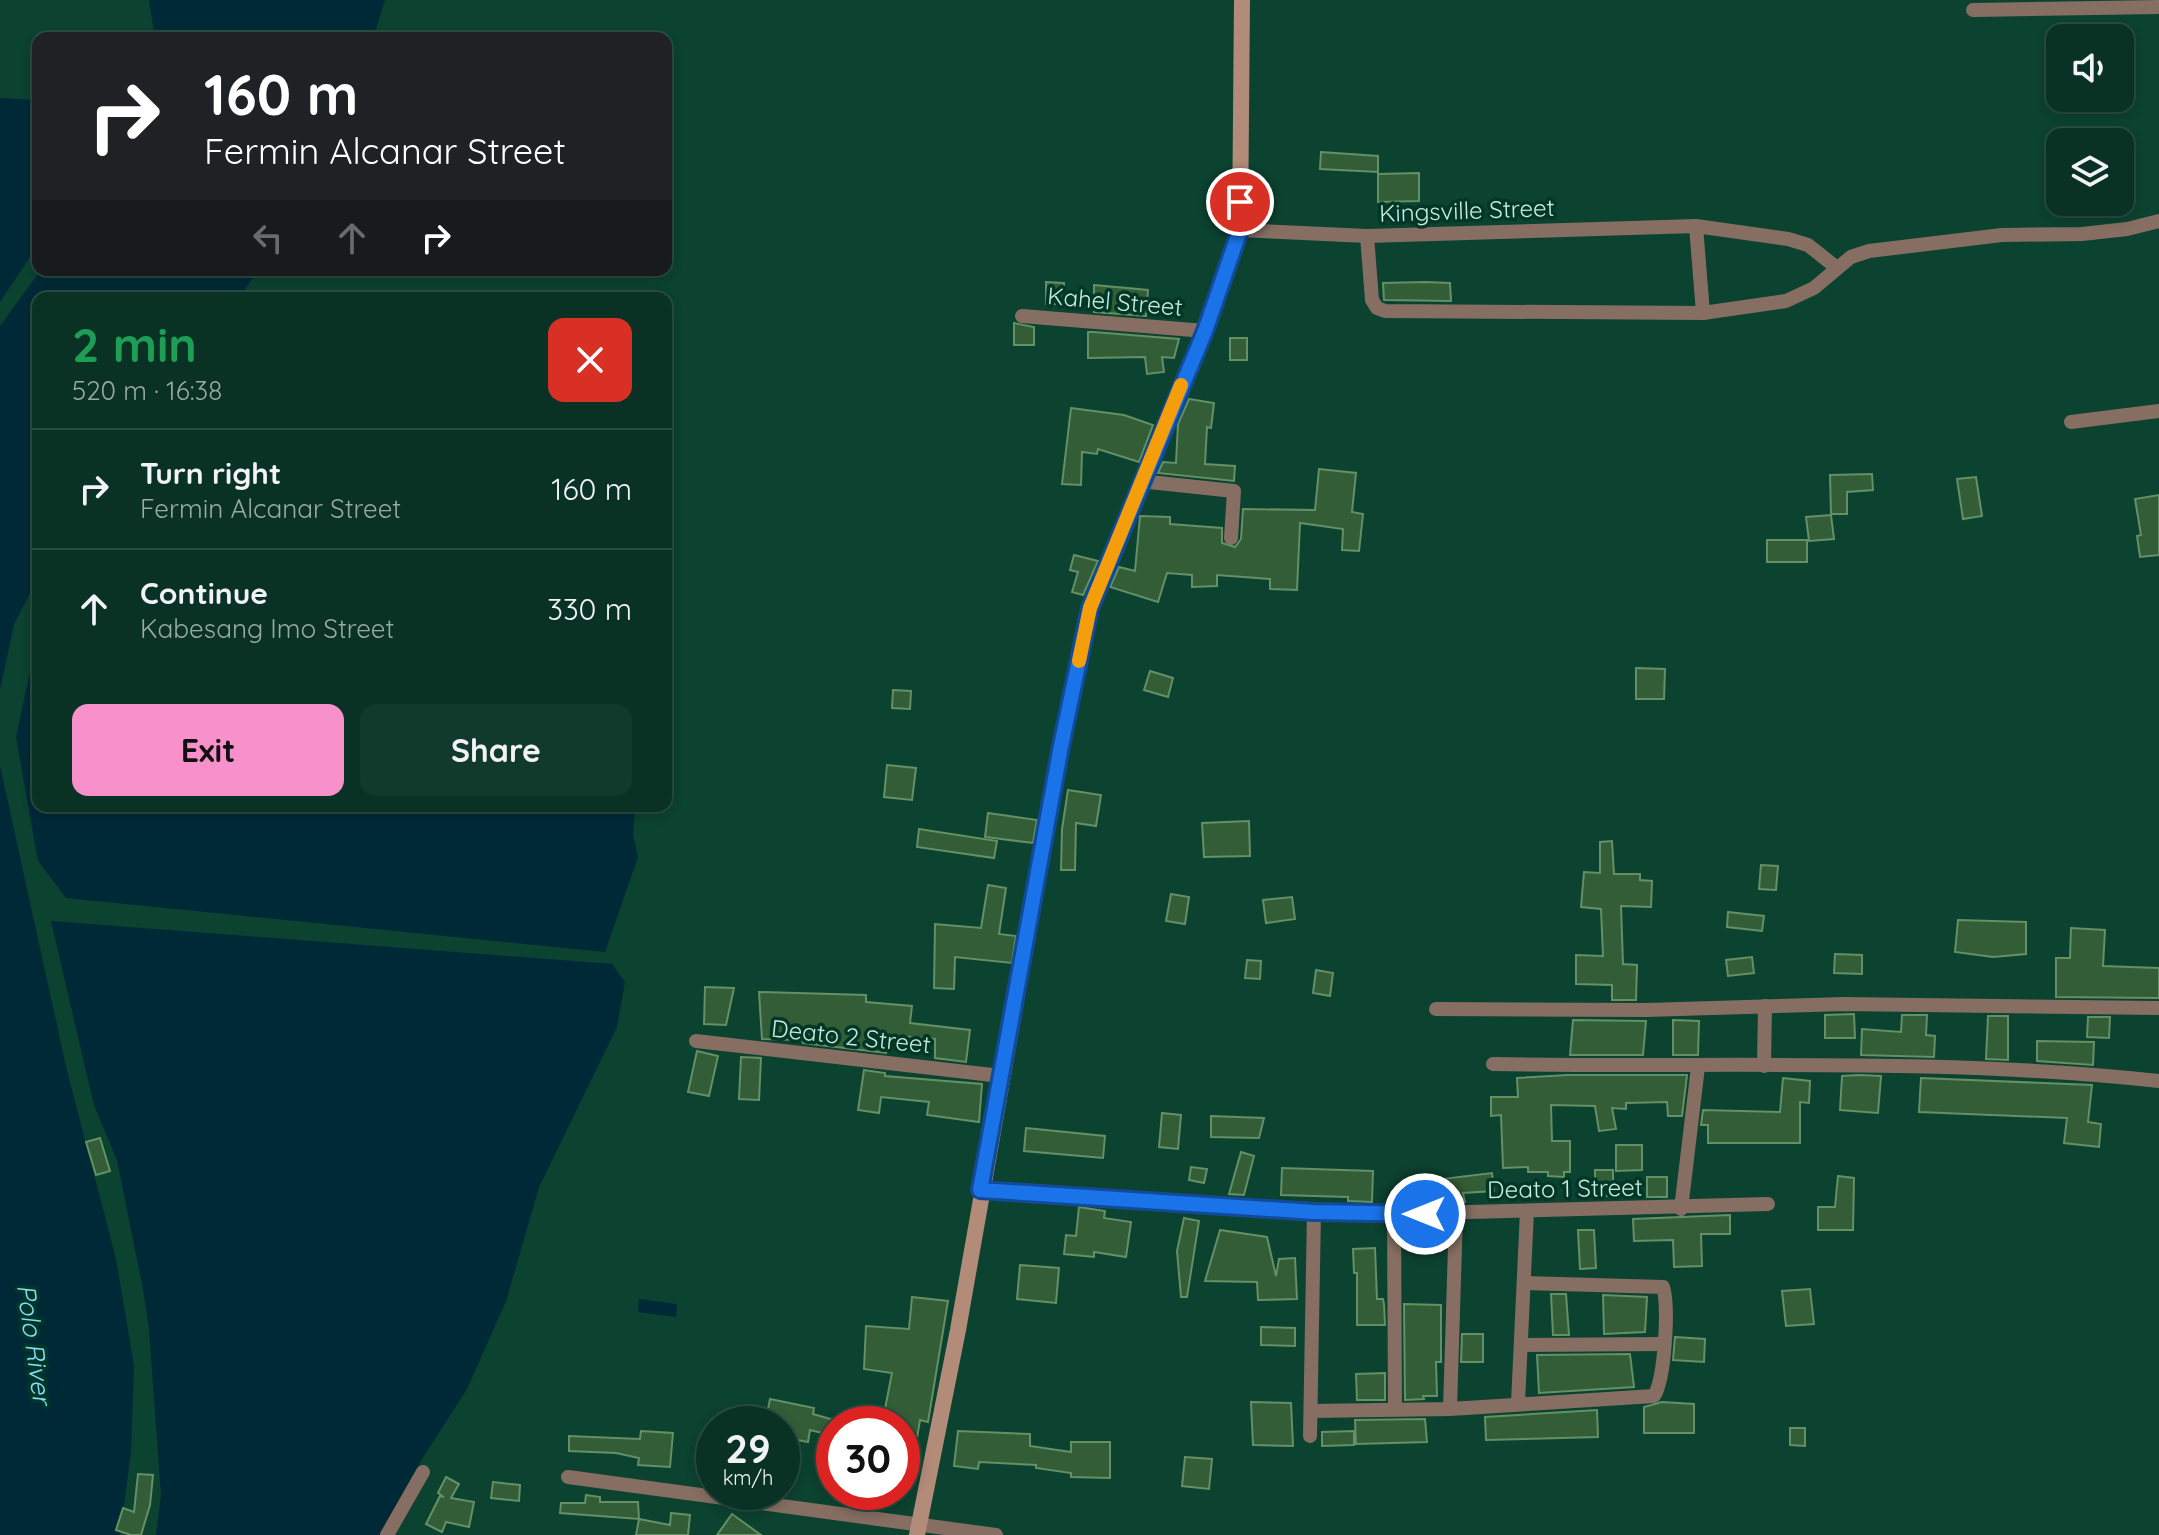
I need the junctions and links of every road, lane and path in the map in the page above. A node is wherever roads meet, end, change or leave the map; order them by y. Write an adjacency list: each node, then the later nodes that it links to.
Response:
1 (1242, 0): 6 (main road)
2 (2159, 7): 3 (street)
3 (1973, 10)
4 (2159, 221): 8 (street)
5 (1696, 226): 7 (street, Kingsville Street); 8 (street, Kingsville Street); 9 (street)
6 (1240, 230): 7 (street, Kingsville Street); 11 (main road)
7 (1367, 236): 9 (street)
8 (1837, 268): 9 (street)
9 (1703, 313)
10 (1022, 316): 11 (street, Kahel Street)
11 (1205, 331): 14 (main road)
12 (2159, 411): 13 (street)
13 (2071, 422)
14 (1140, 481): 15 (street); 23 (main road)
15 (1231, 538)
16 (1765, 1006): 17 (street); 18 (street); 21 (street)
17 (2159, 1008)
18 (1436, 1009)
19 (696, 1041): 23 (street, Deato 2 Street)
20 (1493, 1064): 22 (street)
21 (1764, 1066): 22 (street); 24 (street)
22 (1698, 1067): 27 (street)
23 (1001, 1076): 25 (main road)
24 (2159, 1081)
25 (980, 1190): 29 (street, Deato 1 Street); 42 (main road)
26 (1768, 1204): 27 (street, Deato 1 Street)
27 (1681, 1209): 28 (street, Deato 1 Street)
28 (1527, 1211): 31 (street, Deato 1 Street); 32 (street)
29 (1314, 1212): 30 (street, Deato 1 Street); 38 (street)
30 (1394, 1214): 31 (street, Deato 1 Street); 36 (street)
31 (1456, 1214): 37 (street)
32 (1525, 1283): 33 (street); 34 (street)
33 (1664, 1344): 34 (street); 35 (street)
34 (1522, 1345): 35 (street)
35 (1518, 1403): 37 (street)
36 (1395, 1408): 37 (street); 38 (street)
37 (1450, 1409)
38 (1311, 1411): 39 (street)
39 (1310, 1436)
40 (423, 1472): 43 (street)
41 (568, 1477): 42 (street)
42 (918, 1530): 44 (street)
43 (387, 1535)
44 (996, 1535)

